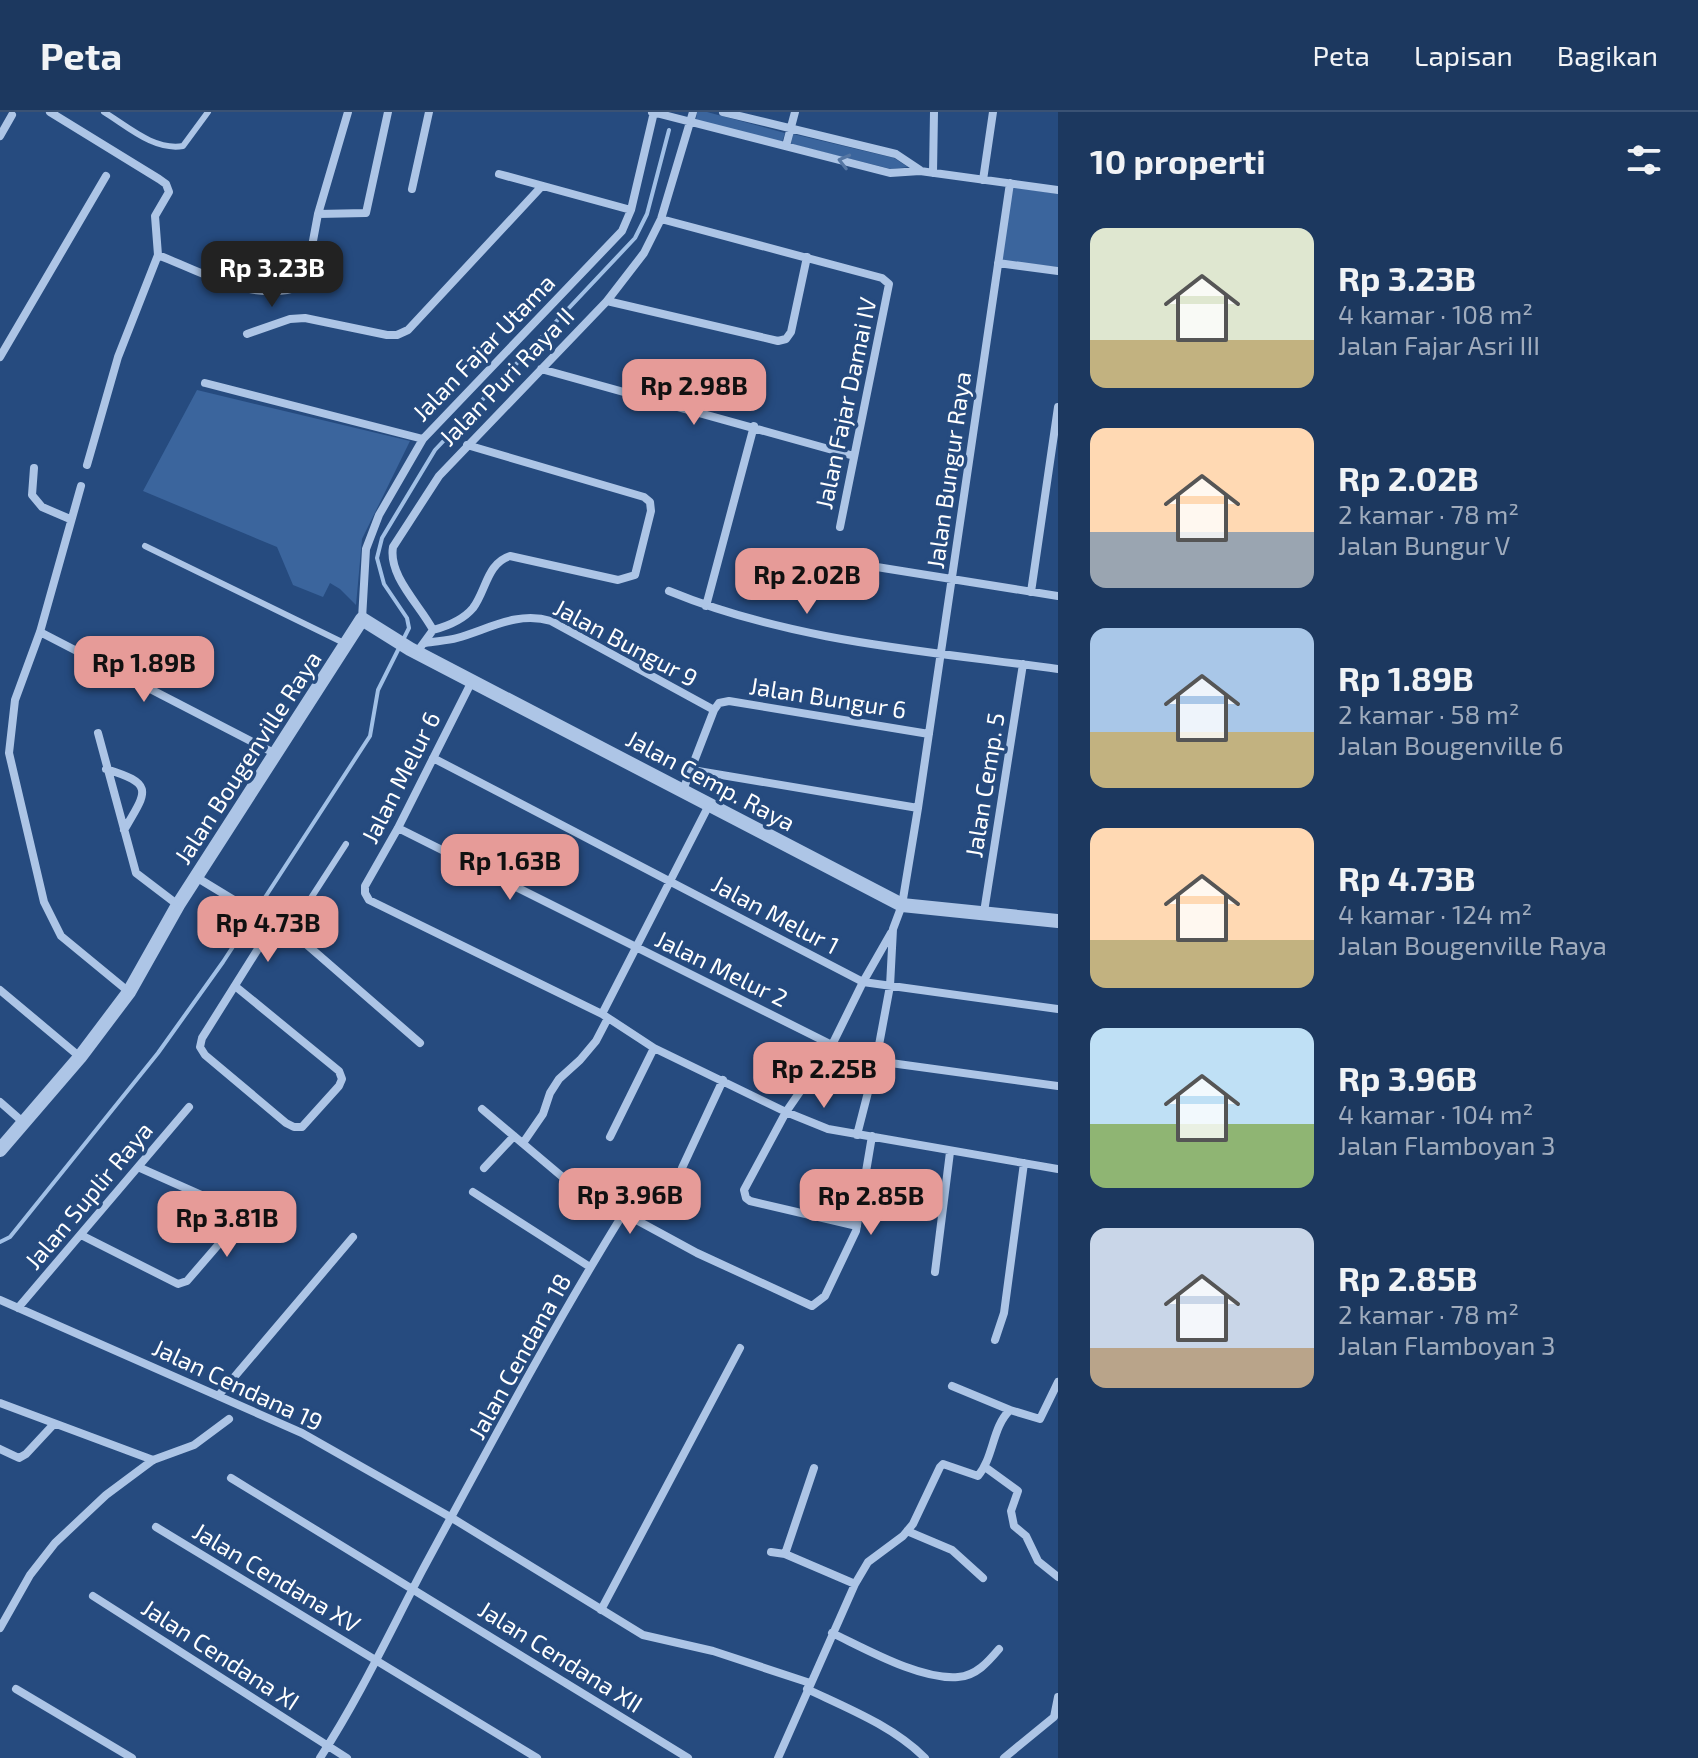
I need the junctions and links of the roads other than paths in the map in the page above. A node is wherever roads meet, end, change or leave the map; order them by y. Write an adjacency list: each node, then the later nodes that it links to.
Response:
1 (50, 112): 29 (street)
2 (104, 112): 3 (lane)
3 (208, 112)
4 (348, 112): 27 (street)
5 (388, 112): 27 (street)
6 (429, 112): 24 (street)
7 (723, 112): 14 (street)
8 (795, 112): 14 (street)
9 (934, 112): 18 (street)
10 (993, 112): 21 (street)
11 (656, 113): 13 (street); 26 (street, Jalan Fajar Utama)
12 (12, 115): 15 (street)
13 (692, 117): 16 (street); 28 (street, Jalan Puri Raya II)
14 (791, 130): 16 (street); 17 (street)
15 (0, 136)
16 (786, 146): 17 (street, one-way to 16)
17 (920, 171): 18 (street)
18 (933, 173): 21 (street)
19 (499, 174): 23 (street)
20 (106, 176): 35 (street)
21 (983, 180): 22 (street)
22 (1010, 183): 25 (street); 31 (street, Jalan Bungur Raya)
23 (542, 186): 26 (street); 34 (street)
24 (412, 189)
25 (1058, 190)
26 (631, 210): 40 (street, Jalan Fajar Utama)
27 (318, 214): 29 (street)
28 (661, 219): 30 (street, Jalan Fajar Damai IV); 33 (street, Jalan Puri Raya II)
29 (158, 255): 43 (street)
30 (807, 257): 33 (street); 42 (street, Jalan Fajar Damai IV)
31 (998, 263): 32 (street); 49 (street, Jalan Bungur Raya)
32 (1058, 271)
33 (607, 301): 36 (street, Jalan Puri Raya II)
34 (247, 334)
35 (0, 357)
36 (541, 369): 39 (street); 41 (street, Jalan Puri Raya II)
37 (205, 383): 40 (street)
38 (1058, 407): 52 (street)
39 (754, 426): 42 (street); 54 (street)
40 (423, 439): 55 (street, Jalan Fajar Utama)
41 (467, 445): 56 (street, Jalan Puri Raya II); 56 (street)
42 (854, 456): 47 (street, Jalan Fajar Damai IV)
43 (87, 465)
44 (34, 468): 46 (street)
45 (81, 486): 46 (street)
46 (70, 519): 57 (street)
47 (840, 527)
48 (145, 546): 58 (lane)
49 (953, 580): 50 (street); 52 (street); 60 (street, Jalan Bungur Raya)
50 (826, 590)
51 (669, 591): 54 (street)
52 (1031, 592): 53 (street)
53 (1058, 596)
54 (706, 606): 60 (street)
55 (362, 619): 58 (street, Jalan Bougenville Raya); 59 (street, Jalan Cemp. Raya)
56 (433, 630): 59 (street)
57 (40, 632): 67 (street); 91 (street)
58 (346, 644): 67 (street, Jalan Bougenville Raya)
59 (417, 648): 63 (street, Jalan Cemp. Raya); 64 (street, Jalan Bungur 9)
60 (941, 653): 61 (street); 66 (street, Jalan Bungur Raya)
61 (1023, 664): 62 (street); 81 (street, Jalan Cemp. 5)
62 (1058, 669)
63 (472, 681): 68 (street, Jalan Melur 6); 71 (street, Jalan Cemp. Raya)
64 (714, 710): 66 (street, Jalan Bungur 6); 70 (street, Jalan Bungur 6)
65 (98, 733): 69 (street)
66 (929, 734): 73 (street, Jalan Bungur Raya)
67 (274, 753): 77 (street, Jalan Bougenville Raya)
68 (433, 758): 74 (street, Jalan Melur 6); 78 (street, Jalan Melur 1)
69 (106, 769): 75 (street); 75 (street)
70 (692, 770): 71 (street, Jalan Bungur 6); 73 (street)
71 (683, 790): 72 (street, Jalan Cemp. Raya)
72 (709, 805): 78 (street); 80 (street, Jalan Cemp. Raya)
73 (918, 808): 80 (street, Jalan Bungur Raya)
74 (398, 828): 86 (street, Jalan Melur 2); 93 (street, Jalan Melur 6)
75 (124, 830): 79 (street)
76 (346, 844): 85 (lane)
77 (196, 877): 79 (street, Jalan Bougenville Raya); 83 (street)
78 (671, 881): 86 (street); 87 (street, Jalan Melur 1)
79 (178, 905): 91 (street, Jalan Bougenville Raya)
80 (902, 905): 81 (street, Jalan Cemp. Raya); 84 (street, Jalan Bungur Raya)
81 (984, 912): 82 (street, Jalan Cemp. Raya)
82 (1058, 921)
83 (273, 925): 85 (street); 88 (street)
84 (893, 929): 87 (street); 89 (street)
85 (289, 932): 94 (street)
86 (637, 948): 93 (street); 95 (street, Jalan Melur 2)
87 (863, 982): 89 (street, Jalan Melur 1); 95 (street)
88 (235, 986): 88 (street)
89 (890, 986): 92 (street, Jalan Melur 1); 98 (street)
90 (0, 990): 97 (street)
91 (129, 992): 97 (street, Jalan Bougenville Raya)
92 (1058, 1009)
93 (605, 1016): 96 (street); 110 (street)
94 (420, 1043)
95 (832, 1045): 104 (street)
96 (654, 1048): 99 (street); 109 (street)
97 (80, 1057): 105 (street, Jalan Bougenville Raya)
98 (876, 1061): 100 (street); 106 (street)
99 (723, 1080): 104 (street); 116 (street)
100 (1058, 1086)
101 (0, 1102): 105 (street)
102 (189, 1107): 114 (street, Jalan Suplir Raya)
103 (482, 1109): 107 (street)
104 (786, 1112): 106 (street); 120 (street)
105 (24, 1123): 111 (street, Jalan Bougenville Raya)
106 (857, 1135): 108 (street)
107 (514, 1136): 110 (street); 115 (street)
108 (872, 1136): 112 (street); 120 (street)
109 (610, 1137)
110 (523, 1143): 119 (street)
111 (0, 1150)
112 (950, 1152): 113 (street); 124 (street)
113 (1024, 1163): 117 (street); 127 (street)
114 (138, 1167): 121 (street, Jalan Suplir Raya); 121 (street)
115 (484, 1168)
116 (682, 1168)
117 (1058, 1169)
118 (473, 1192): 123 (street)
119 (623, 1214): 120 (street); 123 (street, Jalan Cendana 18)
120 (857, 1226)
121 (81, 1235): 126 (street, Jalan Suplir Raya)
122 (353, 1237): 131 (street)
123 (590, 1267): 141 (street, Jalan Cendana 18)
124 (935, 1272)
125 (0, 1300): 126 (street, Jalan Cendana 19)
126 (18, 1308): 131 (street, Jalan Cendana 19)
127 (995, 1340)
128 (740, 1348): 151 (street)
129 (1058, 1382): 133 (street)
130 (952, 1386): 133 (street)
131 (219, 1395): 141 (street, Jalan Cendana 19)
132 (0, 1403): 135 (street)
133 (1010, 1410): 138 (street)
134 (229, 1419): 137 (street)
135 (53, 1425): 136 (street); 137 (street)
136 (0, 1449)
137 (153, 1460): 152 (street)
138 (985, 1467): 143 (street); 146 (street)
139 (814, 1468): 145 (street)
140 (231, 1478): 149 (street, Jalan Cendana XII)
141 (452, 1518): 149 (street, Jalan Cendana 18); 151 (street, Jalan Cendana 19)
142 (156, 1527): 156 (street, Jalan Cendana XV)
143 (907, 1531): 147 (street); 148 (street)
144 (771, 1552): 145 (street)
145 (785, 1554): 148 (street)
146 (1058, 1577)
147 (983, 1578)
148 (855, 1584): 154 (street)
149 (413, 1589): 156 (street, Jalan Cendana 18); 165 (street, Jalan Cendana XII)
150 (93, 1596): 160 (street, Jalan Cendana XI)
151 (601, 1610): 157 (street, Jalan Cendana 19)
152 (4, 1615): 153 (street)
153 (0, 1628)
154 (832, 1633): 155 (street); 157 (street)
155 (999, 1649)
156 (377, 1662): 160 (street, Jalan Cendana 18); 164 (street, Jalan Cendana XV)
157 (808, 1686): 166 (street); 167 (street, Jalan Cendana 19)
158 (16, 1689): 161 (street)
159 (1058, 1697): 168 (street)
160 (328, 1746): 162 (street, Jalan Cendana 18); 163 (street, Jalan Cendana XI)
161 (132, 1758)
162 (320, 1758)
163 (347, 1758)
164 (537, 1758)
165 (688, 1758)
166 (778, 1758)
167 (925, 1758)
168 (1004, 1758)

